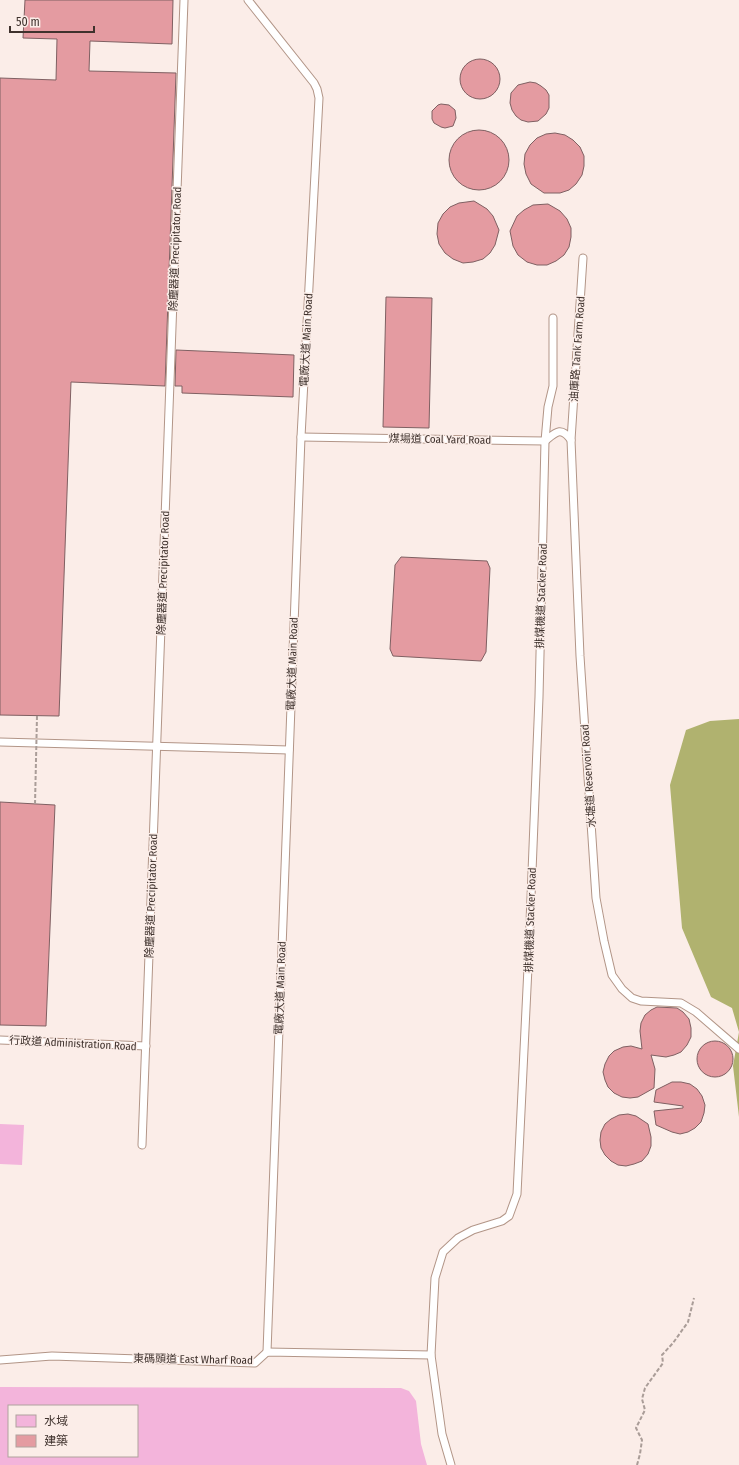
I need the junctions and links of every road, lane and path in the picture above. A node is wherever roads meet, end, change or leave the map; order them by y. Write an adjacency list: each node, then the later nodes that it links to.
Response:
1 (184, 0): 10 (lane, 除塵器道 Precipitator Road)
2 (248, 0): 5 (lane, 電廠大道 Main Road)
3 (583, 258): 6 (lane, 油庫路 Tank Farm Road)
4 (553, 318): 7 (lane, 排煤機道 Stacker Road)
5 (301, 437): 7 (lane, 煤場道 Coal Yard Road); 11 (lane, 電廠大道 Main Road)
6 (571, 440): 7 (lane); 15 (lane, 水塘道 Reservoir Road)
7 (545, 441): 19 (lane, 排煤機道 Stacker Road)
8 (38, 716): 12 (path, bridge)
9 (0, 742): 10 (lane)
10 (156, 746): 11 (lane); 14 (lane, 除塵器道 Precipitator Road)
11 (289, 750): 18 (lane, 電廠大道 Main Road)
12 (35, 804)
13 (0, 1040): 14 (lane, 行政道 Administration Road)
14 (146, 1046): 16 (lane, 除塵器道 Precipitator Road)
15 (739, 1050)
16 (142, 1145)
17 (694, 1298): 22 (path)
18 (267, 1352): 19 (lane, 東碼頭道 East Wharf Road); 20 (lane, 東碼頭道 East Wharf Road)
19 (430, 1355): 21 (lane, 排煤機道 Stacker Road)
20 (0, 1360)
21 (451, 1465)
22 (637, 1465)

